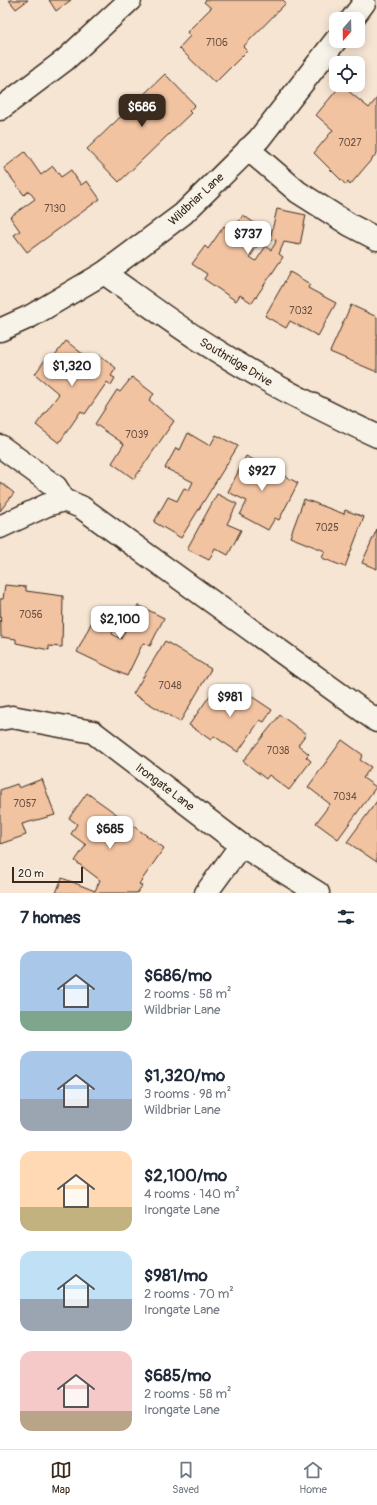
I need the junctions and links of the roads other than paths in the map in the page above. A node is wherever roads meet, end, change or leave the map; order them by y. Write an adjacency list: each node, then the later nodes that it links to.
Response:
1 (130, 0): 3 (street)
2 (330, 48): 4 (street, Wildbriar Lane)
3 (0, 109)
4 (248, 149): 5 (street); 6 (street, Wildbriar Lane)
5 (377, 239)
6 (104, 273): 7 (street, Wildbriar Lane); 8 (street, Southridge Drive)
7 (0, 330)
8 (377, 436)
9 (0, 446): 10 (street)
10 (64, 500): 11 (street); 13 (street)
11 (0, 527)
12 (0, 719): 14 (street, Irongate Lane)
13 (377, 721)
14 (241, 845): 15 (street); 16 (street, Irongate Lane)
15 (206, 893)
16 (318, 893)

